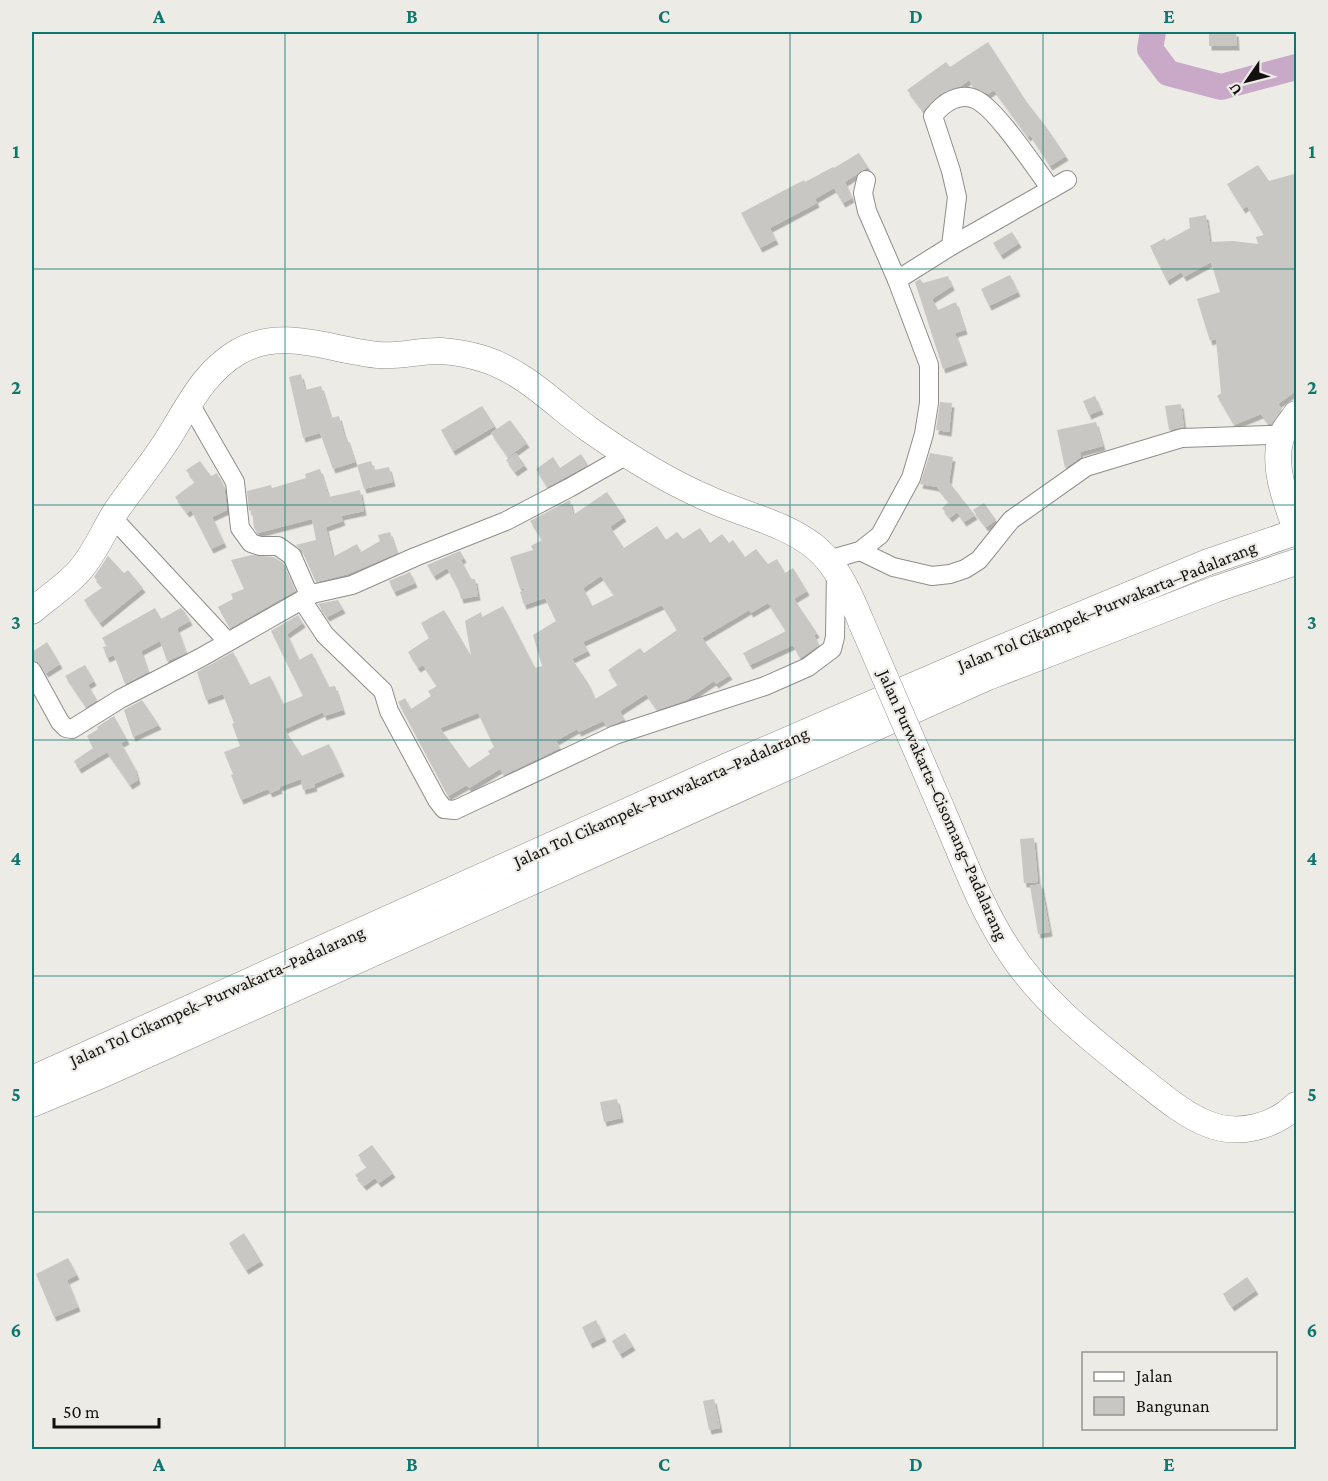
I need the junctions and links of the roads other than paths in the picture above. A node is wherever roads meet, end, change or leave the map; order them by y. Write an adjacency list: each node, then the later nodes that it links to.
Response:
1 (866, 180): 3 (street)
2 (951, 246): 2 (street); 3 (street)
3 (897, 280): 10 (street)
4 (189, 402): 7 (highway); 8 (highway); 13 (street)
5 (1296, 414): 6 (highway)
6 (1281, 437): 9 (highway); 10 (street)
7 (627, 455): 12 (highway); 13 (street)
8 (112, 517): 14 (highway); 15 (street)
9 (1296, 530): 17 (highway, Jalan Tol Cikampek–Purwakarta–Padalarang)
10 (860, 551): 12 (street)
11 (1296, 562): 18 (highway, Jalan Tol Cikampek–Purwakarta–Padalarang)
12 (832, 566): 13 (street); 19 (highway, Jalan Purwakarta–Cisomang–Padalarang, bridge)
13 (307, 597): 15 (street)
14 (32, 611)
15 (228, 642): 16 (street)
16 (32, 671)
17 (32, 1079)
18 (32, 1104)
19 (1296, 1105)

